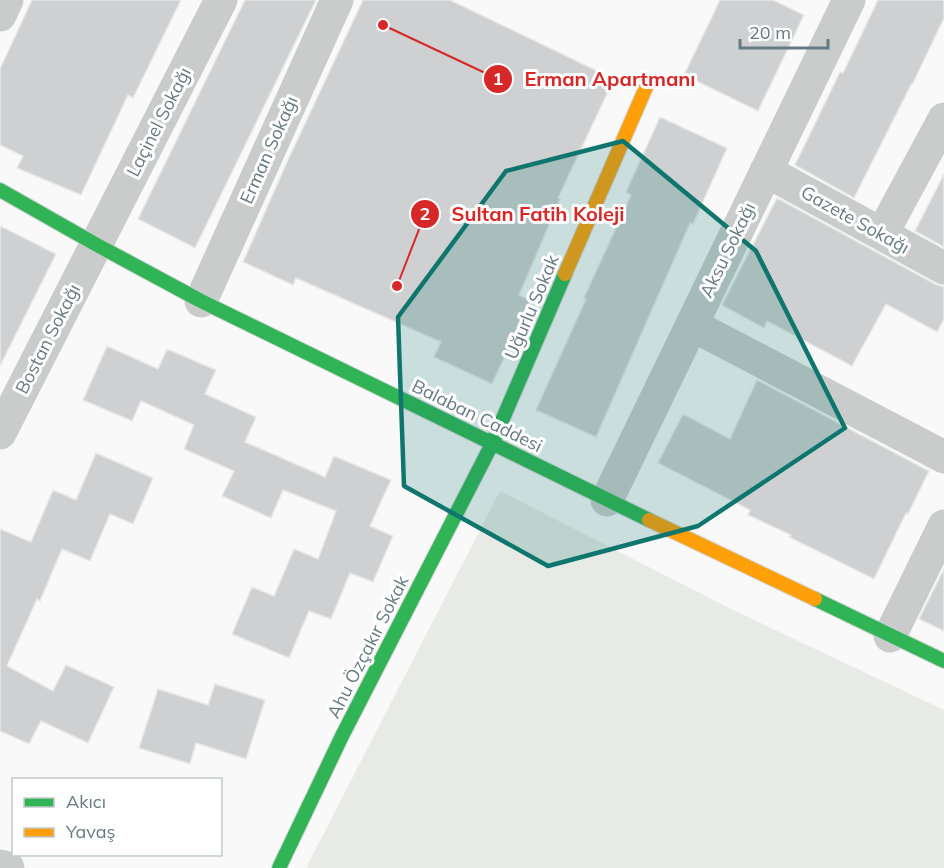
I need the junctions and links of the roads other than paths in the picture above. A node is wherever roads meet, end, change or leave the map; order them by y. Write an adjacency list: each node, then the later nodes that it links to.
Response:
1 (7, 0): 5 (street)
2 (221, 0): 11 (street, Laçinel Sokağı)
3 (337, 0): 13 (street, Erman Sokağı)
4 (849, 0): 8 (street, Aksu Sokağı)
5 (0, 15)
6 (647, 85): 16 (street, Uğurlu Sokak)
7 (944, 119): 10 (street)
8 (766, 171): 10 (street, Gazete Sokağı); 14 (street, Aksu Sokağı)
9 (0, 190): 11 (street, Balaban Caddesi)
10 (882, 234): 12 (street, Gazete Sokağı)
11 (97, 245): 13 (street, Balaban Caddesi); 15 (street, Bostan Sokağı)
12 (944, 268)
13 (201, 301): 16 (street, Balaban Caddesi)
14 (692, 325): 17 (street); 18 (street, Aksu Sokağı)
15 (0, 433)
16 (492, 444): 18 (street, Balaban Caddesi); 24 (street, Ahu Özçakır Sokak)
17 (944, 458)
18 (607, 500): 20 (street, Balaban Caddesi)
19 (944, 526): 20 (street)
20 (890, 636): 21 (street, Balaban Caddesi)
21 (944, 661)
22 (0, 866): 23 (street)
23 (8, 868)
24 (279, 868)

